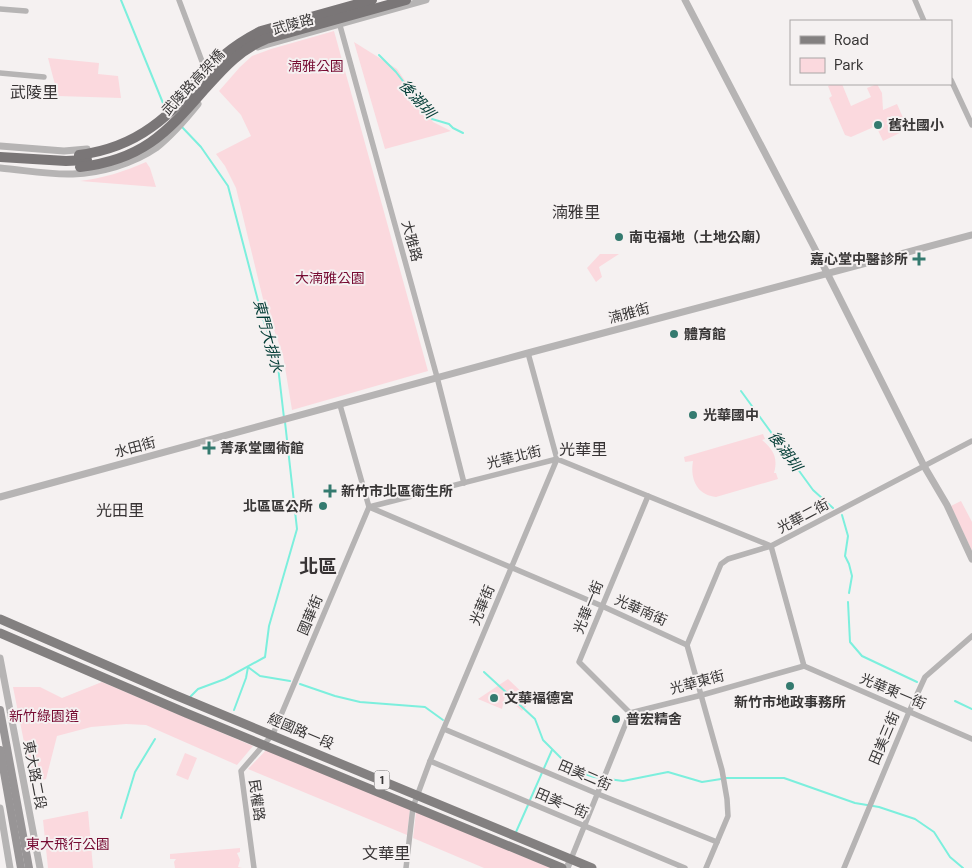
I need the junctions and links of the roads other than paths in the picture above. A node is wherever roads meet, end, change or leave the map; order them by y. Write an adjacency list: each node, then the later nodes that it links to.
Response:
1 (179, 0): 15 (street)
2 (406, 0): 14 (highway, 武陵路高架橋, bridge)
3 (426, 0): 11 (street, 武陵路)
4 (685, 0): 30 (street)
5 (915, 0): 12 (street)
6 (354, 1): 7 (highway); 8 (street, 武陵路)
7 (382, 1): 11 (highway); 14 (highway, 武陵路高架橋, bridge)
8 (336, 7): 13 (street, 大雅路); 15 (street, 武陵路)
9 (0, 9): 10 (street)
10 (26, 11)
11 (356, 20): 13 (street, 武陵路)
12 (924, 20)
13 (339, 25): 20 (street, 武陵路); 32 (street, 大雅路)
14 (219, 67): 25 (highway, 武陵路高架橋, bridge); 26 (highway, bridge); 27 (highway, 武陵路高架橋, bridge)
15 (204, 69): 18 (street); 21 (street, 武陵路)
16 (0, 73): 17 (street)
17 (44, 77)
18 (210, 77): 20 (street); 23 (street)
19 (952, 82): 22 (street)
20 (216, 83): 23 (street, 武陵路)
21 (147, 125): 23 (street); 24 (street)
22 (972, 126)
23 (157, 145): 28 (street)
24 (0, 146)
25 (0, 151)
26 (0, 157)
27 (0, 163)
28 (0, 168)
29 (972, 234): 30 (street, 湳雅街)
30 (827, 273): 31 (street, 湳雅街); 37 (street)
31 (528, 352): 32 (street, 湳雅街); 36 (street)
32 (437, 377): 33 (street, 湳雅街); 38 (street, 大雅路)
33 (340, 405): 34 (street, 湳雅街); 41 (street)
34 (294, 417): 40 (street, 水田街)
35 (972, 441): 37 (street, 光華二街)
36 (557, 459): 38 (street, 光華北街); 39 (street, 光華北街); 44 (street, 光華街)
37 (924, 466): 42 (street, 光華二街); 43 (street)
38 (464, 483): 41 (street, 光華北街)
39 (648, 496): 42 (street, 光華北街); 45 (street, 光華一街)
40 (0, 497)
41 (369, 507): 44 (street, 光華南街); 57 (street, 國華街)
42 (771, 546): 49 (street, 光華二街); 51 (street)
43 (972, 559)
44 (511, 568): 45 (street, 光華南街); 56 (street, 光華街)
45 (602, 606): 49 (street, 光華南街); 55 (street, 光華一街)
46 (0, 619): 57 (main road, 經國路一段 / 1)
47 (0, 633): 59 (main road, 經國路一段 / 1)
48 (972, 636): 54 (street, 田美三街)
49 (687, 645): 52 (street)
50 (0, 658): 72 (street, 東大路二段)
51 (804, 666): 52 (street, 光華東街); 54 (street, 光華東一街)
52 (702, 695): 55 (street, 光華東街); 67 (street)
53 (0, 710): 71 (main road, 東大路二段)
54 (909, 712): 58 (street, 光華東一街); 79 (street, 田美三街)
55 (630, 713): 62 (street)
56 (444, 729): 61 (street, 光華街); 62 (street, 田美二街)
57 (273, 734): 59 (street, 國華街); 63 (main road, 經國路一段 / 1)
58 (972, 739)
59 (264, 744): 64 (main road, 經國路一段 / 1); 73 (street, 民權路)
60 (0, 750): 70 (main road)
61 (430, 761): 63 (street, 光華街); 66 (street, 田美一街)
62 (598, 794): 66 (street); 67 (street, 田美二街)
63 (417, 795): 64 (street, 光華街); 68 (main road, 經國路一段 / 1)
64 (413, 807): 74 (street, 光華街); 75 (main road, 經國路一段 / 1)
65 (0, 808): 69 (street)
66 (585, 826): 68 (street); 77 (street, 田美一街)
67 (717, 842): 78 (street)
68 (569, 864): 76 (main road, 經國路一段 / 1)
69 (10, 868)
70 (21, 868)
71 (29, 868)
72 (40, 868)
73 (254, 868)
74 (406, 868)
75 (562, 868)
76 (592, 868)
77 (685, 868)
78 (706, 868)
79 (844, 868)

